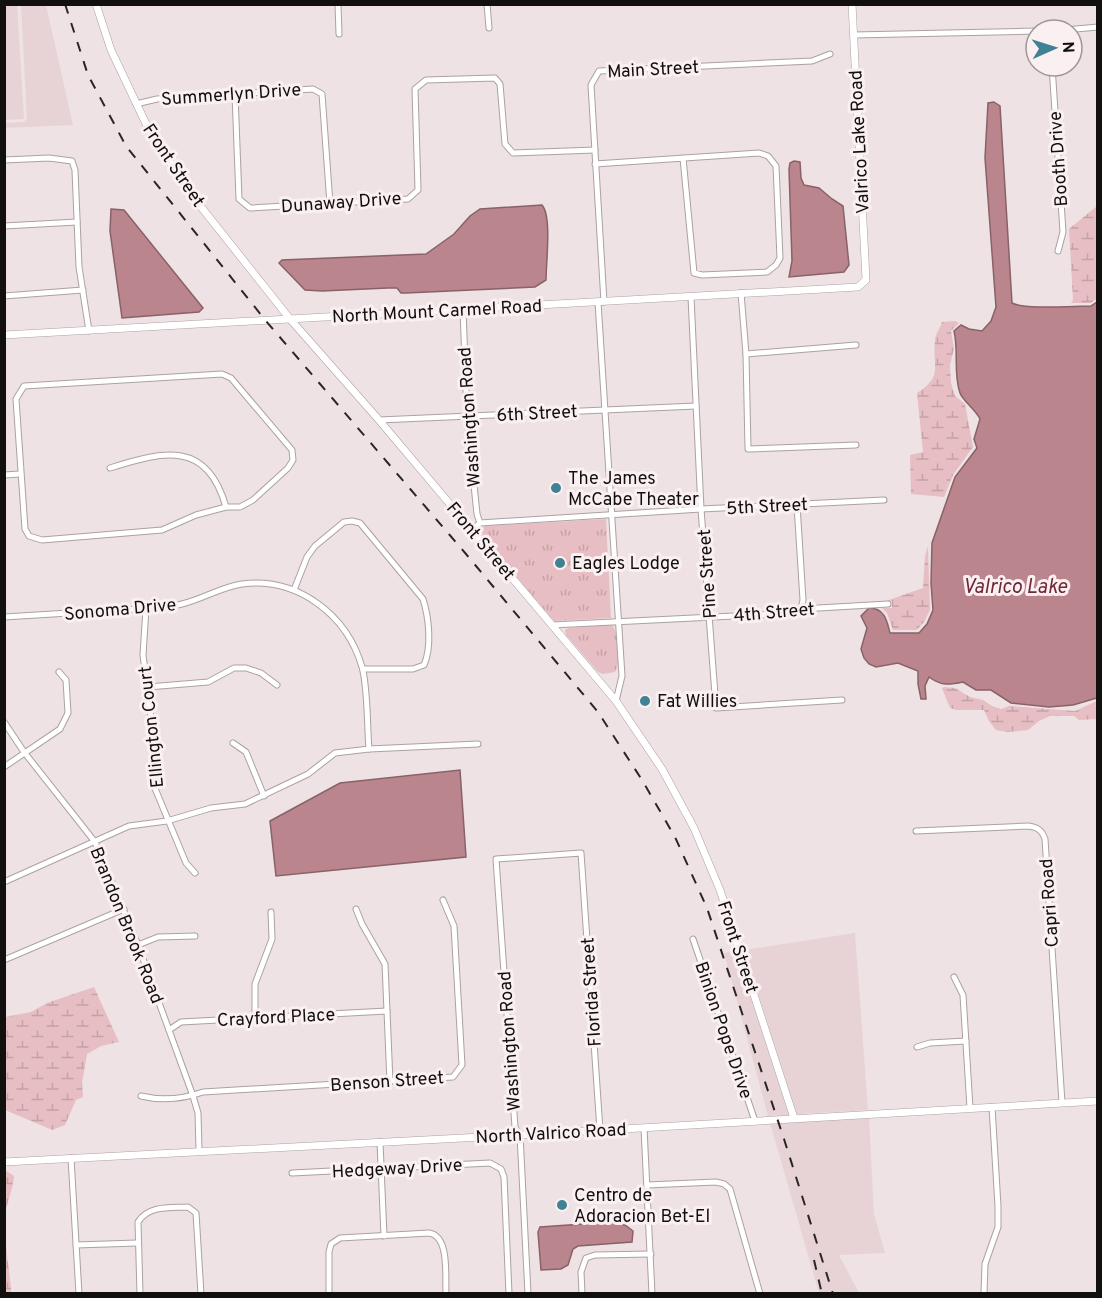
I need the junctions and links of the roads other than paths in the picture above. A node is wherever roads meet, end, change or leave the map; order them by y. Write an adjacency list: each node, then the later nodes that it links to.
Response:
1 (96, 4): 12 (street, Front Street)
2 (338, 4): 7 (street)
3 (487, 4): 5 (street)
4 (852, 4): 8 (street, Valrico Lake Road)
5 (489, 28)
6 (1024, 31): 8 (street)
7 (339, 34)
8 (854, 35): 21 (street, Valrico Lake Road)
9 (830, 54): 13 (street, Main Street)
10 (1053, 78): 20 (street, Booth Drive)
11 (235, 94): 12 (street, Summerlyn Drive); 17 (street, Summerlyn Drive); 17 (street, Dunaway Drive)
12 (136, 104): 28 (street, Front Street)
13 (595, 150): 16 (street, Main Street); 17 (street, Dunaway Drive)
14 (683, 158): 14 (street); 16 (street)
15 (4, 160): 18 (street)
16 (595, 164): 26 (street, Main Street)
17 (330, 204)
18 (77, 222): 19 (street); 22 (street)
19 (4, 226)
20 (1058, 251)
21 (866, 280): 23 (street, North Mount Carmel Road)
22 (83, 290): 24 (street); 29 (street)
23 (741, 292): 25 (street, North Mount Carmel Road); 32 (street)
24 (4, 296)
25 (691, 297): 26 (street, North Mount Carmel Road); 33 (street, Pine Street)
26 (601, 302): 27 (street, North Mount Carmel Road); 34 (street, Main Street)
27 (463, 309): 28 (street, North Mount Carmel Road); 35 (street, Washington Road)
28 (290, 319): 29 (street, North Mount Carmel Road); 36 (street, Front Street)
29 (89, 331): 30 (street, North Mount Carmel Road)
30 (4, 335)
31 (856, 345): 32 (street)
32 (746, 354): 37 (street)
33 (696, 406): 34 (street, 6th Street); 44 (street, Pine Street)
34 (604, 409): 35 (street, 6th Street); 45 (street, Main Street)
35 (467, 417): 36 (street, 6th Street); 46 (street, Washington Road)
36 (379, 420): 47 (street, Front Street)
37 (856, 445)
38 (110, 468): 43 (street)
39 (20, 474): 40 (street); 43 (street); 43 (street)
40 (4, 475)
41 (884, 500): 42 (street, 5th Street)
42 (796, 505): 44 (street, 5th Street); 51 (street)
43 (226, 507)
44 (701, 509): 45 (street, 5th Street); 53 (street, Pine Street)
45 (610, 515): 46 (street, 5th Street); 54 (street, Main Street)
46 (480, 523): 47 (street)
47 (472, 530): 55 (street, Front Street)
48 (294, 590): 50 (street, Sonoma Drive); 56 (street, Sonoma Drive); 56 (street)
49 (888, 604): 51 (street, 4th Street)
50 (146, 608): 52 (street, Sonoma Drive); 59 (street, Ellington Court)
51 (801, 609): 53 (street, 4th Street)
52 (4, 617)
53 (710, 617): 54 (street, 4th Street); 60 (street, Pine Street)
54 (617, 621): 55 (street, 4th Street); 61 (street, Main Street)
55 (552, 625): 61 (street, Front Street)
56 (363, 669): 65 (street, Sonoma Drive)
57 (59, 672): 66 (street)
58 (277, 685): 59 (street)
59 (148, 687): 69 (street, Ellington Court)
60 (842, 700)
61 (616, 701): 96 (street, Front Street)
62 (4, 722): 66 (street, Brandon Brook Road)
63 (233, 742): 68 (street)
64 (478, 744): 65 (street)
65 (369, 749): 68 (street)
66 (24, 752): 67 (street); 71 (street, Brandon Brook Road)
67 (4, 767)
68 (264, 796): 69 (street)
69 (167, 821): 71 (street); 73 (street, Ellington Court)
70 (916, 831): 93 (street, Capri Road)
71 (95, 842): 74 (street); 76 (street, Brandon Brook Road)
72 (581, 853): 99 (street, Florida Street); 100 (street, Washington Road)
73 (195, 873)
74 (4, 882)
75 (443, 900): 89 (street, Benson Street)
76 (124, 909): 81 (street, Brandon Brook Road); 82 (street)
77 (356, 909): 84 (street)
78 (271, 912): 85 (street)
79 (195, 936): 81 (street)
80 (693, 939): 97 (street, Binion Pope Drive)
81 (138, 945): 86 (street, Brandon Brook Road)
82 (4, 960)
83 (954, 977): 87 (street)
84 (387, 1011): 85 (street, Crayford Place); 89 (street)
85 (255, 1017): 86 (street, Crayford Place)
86 (169, 1030): 91 (street, Brandon Brook Road)
87 (966, 1041): 88 (street); 95 (street)
88 (917, 1047)
89 (390, 1082): 91 (street, Benson Street)
90 (141, 1096): 91 (street, Benson Street)
91 (193, 1096): 102 (street, Brandon Brook Road)
92 (1098, 1101): 93 (street, North Valrico Road)
93 (1062, 1103): 94 (street, North Valrico Road)
94 (992, 1107): 95 (street, North Valrico Road); 122 (street)
95 (970, 1108): 96 (street, North Valrico Road)
96 (794, 1118): 97 (street, North Valrico Road)
97 (755, 1121): 98 (street, North Valrico Road)
98 (644, 1128): 99 (street, North Valrico Road); 107 (street)
99 (600, 1130): 100 (street, North Valrico Road)
100 (520, 1136): 101 (street, North Valrico Road); 118 (street, Washington Road)
101 (380, 1142): 102 (street, North Valrico Road); 105 (street)
102 (199, 1150): 103 (street, North Valrico Road)
103 (71, 1158): 104 (street, North Valrico Road); 110 (street)
104 (4, 1162)
105 (382, 1168): 106 (street, Hedgeway Drive); 108 (street); 117 (street, Hedgeway Drive)
106 (292, 1173)
107 (647, 1185): 111 (street); 121 (street)
108 (384, 1236): 115 (street); 116 (street)
109 (137, 1243): 110 (street); 113 (street); 114 (street)
110 (76, 1245): 112 (street)
111 (651, 1254): 119 (street); 120 (street)
112 (79, 1293)
113 (140, 1293)
114 (201, 1293)
115 (329, 1293)
116 (446, 1293)
117 (509, 1293)
118 (528, 1293)
119 (582, 1293)
120 (652, 1293)
121 (760, 1293)
122 (984, 1293)

